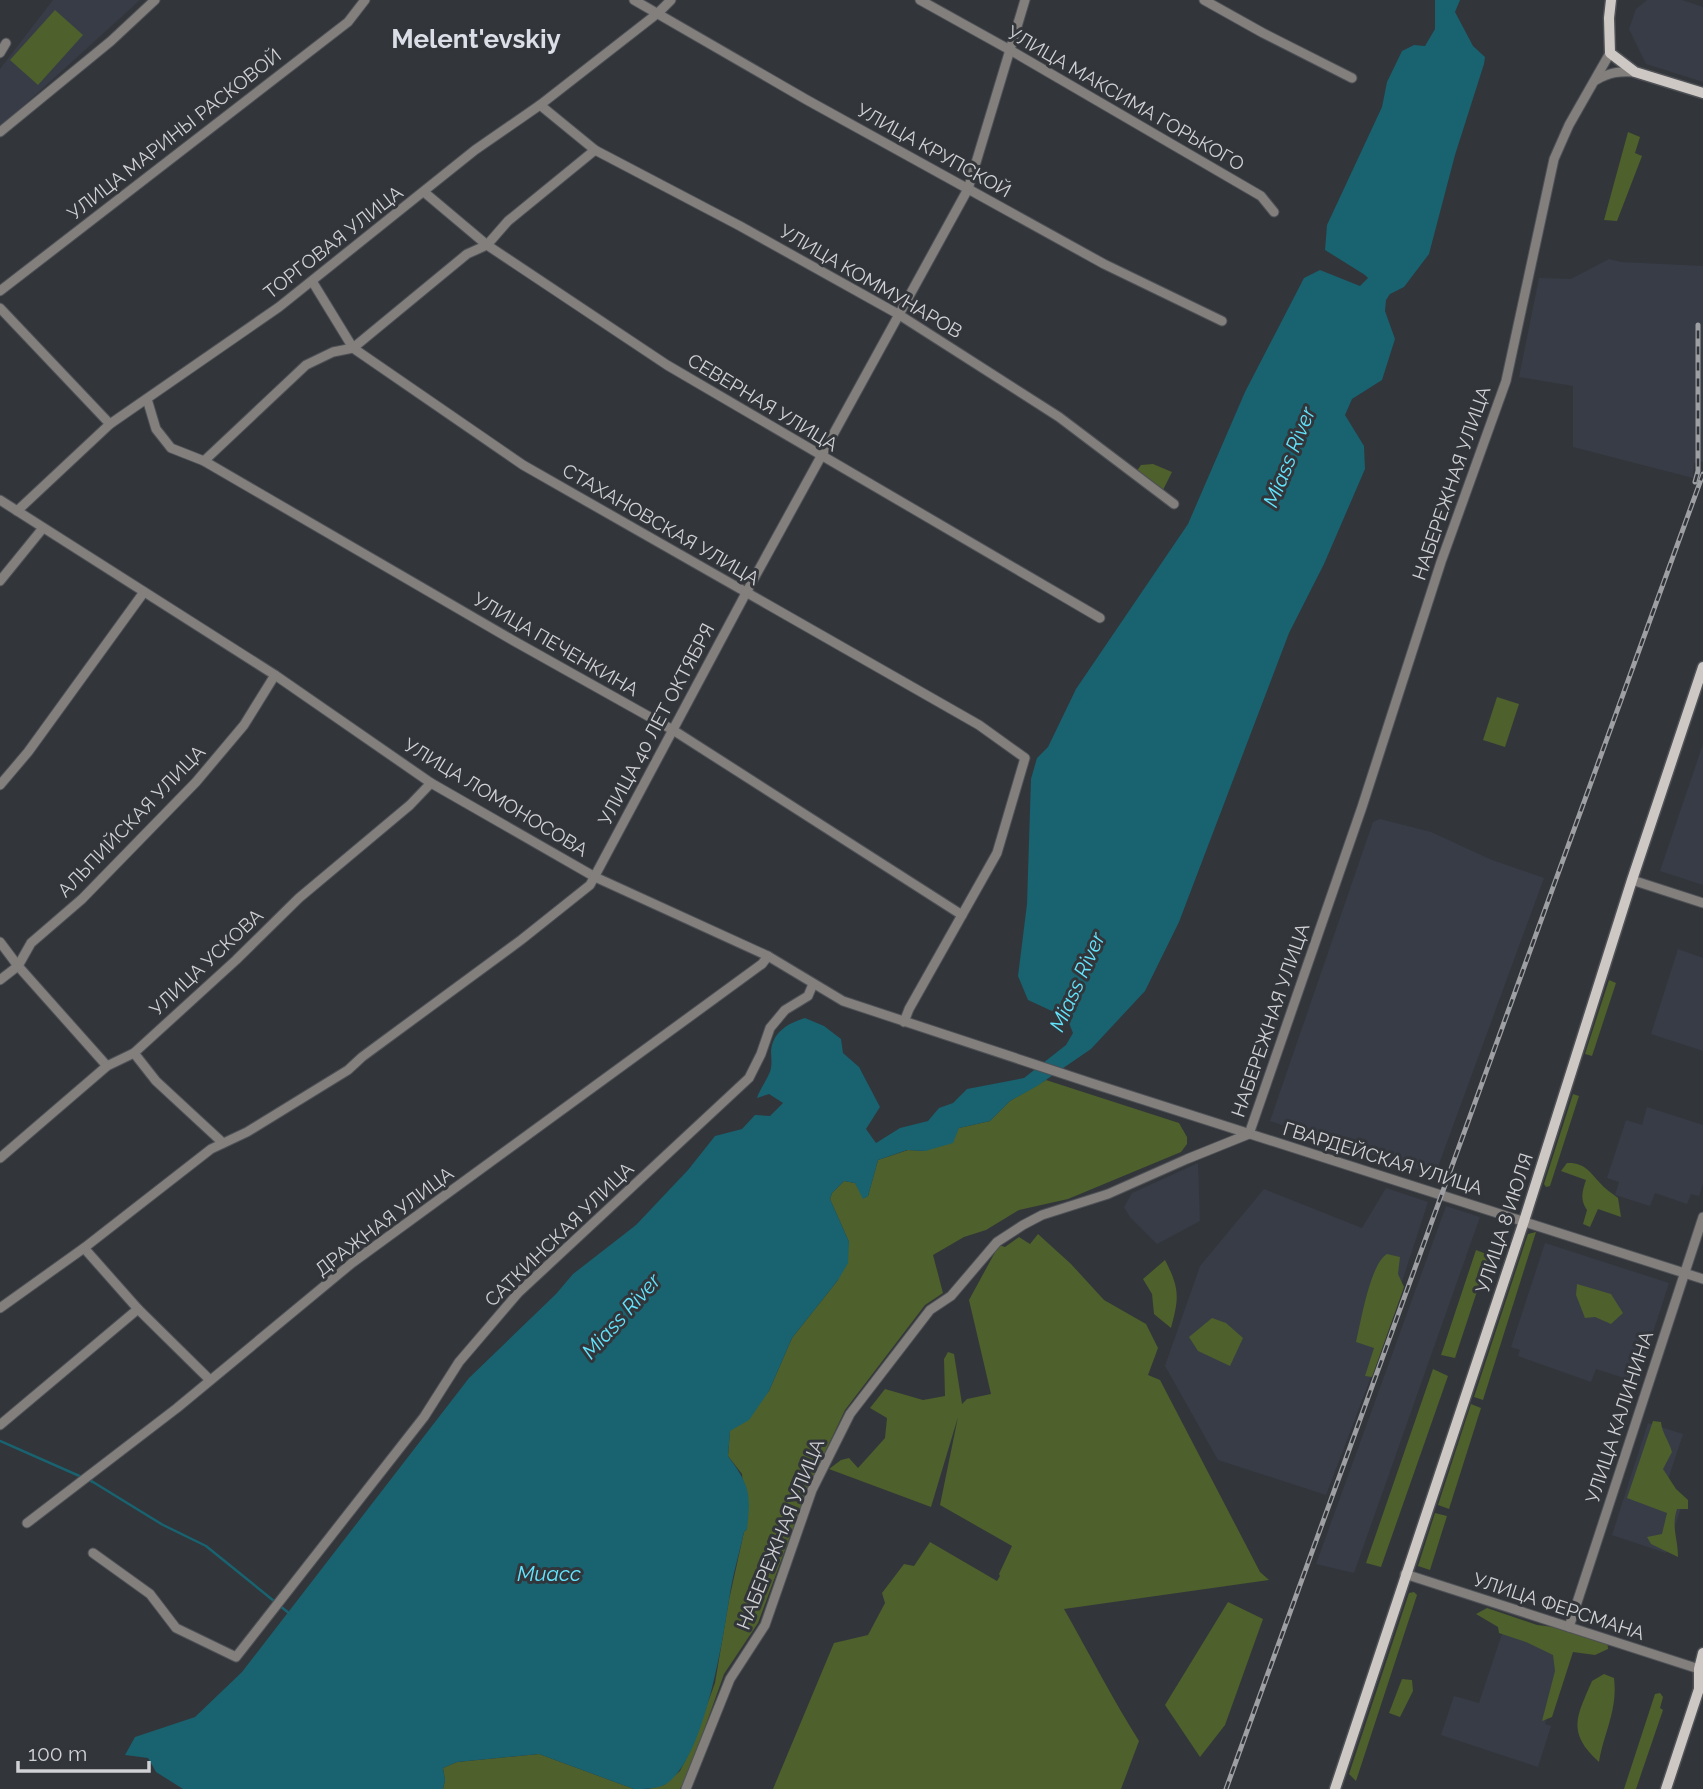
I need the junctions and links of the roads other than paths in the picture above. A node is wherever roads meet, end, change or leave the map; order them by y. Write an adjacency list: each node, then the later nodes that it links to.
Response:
1 (155, 0): 19 (street)
2 (365, 0): 26 (street, УЛИЦА МАРИНЫ РАСКОВОЙ)
3 (634, 0): 9 (street, УЛИЦА КРУПСКОЙ)
4 (671, 0): 9 (street, ТОРГОВАЯ УЛИЦА)
5 (920, 0): 11 (street, УЛИЦА МАКСИМА ГОРЬКОГО)
6 (1026, 0): 11 (street, УЛИЦА 40 ЛЕТ ОКТЯБРЯ)
7 (1204, 0): 15 (street)
8 (1611, 0): 13 (main road)
9 (659, 13): 18 (street, ТОРГОВАЯ УЛИЦА); 21 (street, УЛИЦА КРУПСКОЙ)
10 (6, 43): 12 (street)
11 (1010, 50): 21 (street, УЛИЦА 40 ЛЕТ ОКТЯБРЯ); 23 (street, УЛИЦА МАКСИМА ГОРЬКОГО)
12 (0, 53)
13 (1610, 53): 14 (main road); 16 (street, НАБЕРЕЖНАЯ УЛИЦА)
14 (1635, 72): 16 (street); 17 (main road)
15 (1352, 78)
16 (1595, 81): 61 (street, НАБЕРЕЖНАЯ УЛИЦА)
17 (1703, 93)
18 (540, 105): 20 (street, УЛИЦА КОММУНАРОВ); 22 (street, ТОРГОВАЯ УЛИЦА)
19 (0, 132)
20 (595, 150): 24 (street); 28 (street, УЛИЦА КОММУНАРОВ)
21 (968, 189): 28 (street, УЛИЦА 40 ЛЕТ ОКТЯБРЯ); 29 (street, УЛИЦА КРУПСКОЙ)
22 (424, 192): 24 (street, СЕВЕРНАЯ УЛИЦА); 25 (street, ТОРГОВАЯ УЛИЦА)
23 (1274, 212)
24 (487, 245): 30 (street); 33 (street, СЕВЕРНАЯ УЛИЦА)
25 (312, 281): 30 (street, СТАХАНОВСКАЯ УЛИЦА); 31 (street, ТОРГОВАЯ УЛИЦА)
26 (0, 291)
27 (0, 308): 32 (street)
28 (898, 314): 33 (street, УЛИЦА 40 ЛЕТ ОКТЯБРЯ); 36 (street, УЛИЦА КОММУНАРОВ)
29 (1222, 321)
30 (353, 348): 34 (street); 41 (street, СТАХАНОВСКАЯ УЛИЦА)
31 (147, 399): 32 (street, ТОРГОВАЯ УЛИЦА); 34 (street, УЛИЦА ПЕЧЕНКИНА)
32 (110, 424): 37 (street, ТОРГОВАЯ УЛИЦА)
33 (820, 456): 41 (street, УЛИЦА 40 ЛЕТ ОКТЯБРЯ); 42 (street, СЕВЕРНАЯ УЛИЦА)
34 (204, 461): 45 (street, УЛИЦА ПЕЧЕНКИНА)
35 (0, 500): 37 (street, УЛИЦА ЛОМОНОСОВА)
36 (1174, 504)
37 (17, 511): 38 (street, УЛИЦА ЛОМОНОСОВА)
38 (43, 528): 39 (street); 40 (street, УЛИЦА ЛОМОНОСОВА)
39 (0, 581)
40 (144, 592): 44 (street, УЛИЦА ЛОМОНОСОВА); 47 (street)
41 (746, 593): 45 (street, УЛИЦА 40 ЛЕТ ОКТЯБРЯ); 51 (street, СТАХАНОВСКАЯ УЛИЦА)
42 (1100, 618)
43 (1703, 667): 49 (main road, УЛИЦА 8 ИЮЛЯ)
44 (275, 675): 46 (street, УЛИЦА ЛОМОНОСОВА); 54 (street, АЛЬПИЙСКАЯ УЛИЦА)
45 (673, 730): 48 (street, УЛИЦА 40 ЛЕТ ОКТЯБРЯ); 51 (street, УЛИЦА ПЕЧЕНКИНА)
46 (431, 783): 48 (street, УЛИЦА ЛОМОНОСОВА); 58 (street, УЛИЦА УСКОВА)
47 (0, 785)
48 (594, 877): 53 (street, УЛИЦА ЛОМОНОСОВА); 62 (street, УЛИЦА 40 ЛЕТ ОКТЯБРЯ)
49 (1632, 880): 50 (street); 65 (main road, УЛИЦА 8 ИЮЛЯ)
50 (1703, 903)
51 (961, 915): 57 (street)
52 (0, 942): 54 (street)
53 (768, 956): 56 (street, УЛИЦА ЛОМОНОСОВА); 71 (street, ДРАЖНАЯ УЛИЦА)
54 (18, 966): 55 (street, АЛЬПИЙСКАЯ УЛИЦА); 59 (street)
55 (0, 980)
56 (813, 984): 57 (street, УЛИЦА ЛОМОНОСОВА); 74 (street, САТКИНСКАЯ УЛИЦА)
57 (904, 1022): 60 (street, УЛИЦА ЛОМОНОСОВА)
58 (134, 1053): 59 (street, УЛИЦА УСКОВА); 62 (street)
59 (107, 1066): 63 (street, УЛИЦА УСКОВА)
60 (1091, 1083): 61 (street, ГВАРДЕЙСКАЯ УЛИЦА)
61 (1250, 1134): 65 (street, ГВАРДЕЙСКАЯ УЛИЦА); 80 (street, НАБЕРЕЖНАЯ УЛИЦА)
62 (223, 1143): 66 (street, УЛИЦА 40 ЛЕТ ОКТЯБРЯ)
63 (0, 1158)
64 (1703, 1217): 67 (street, УЛИЦА КАЛИНИНА)
65 (1524, 1221): 67 (street, ГВАРДЕЙСКАЯ УЛИЦА); 75 (main road, УЛИЦА 8 ИЮЛЯ)
66 (84, 1248): 69 (street, УЛИЦА 40 ЛЕТ ОКТЯБРЯ); 70 (street)
67 (1685, 1273): 68 (street, ГВАРДЕЙСКАЯ УЛИЦА); 76 (street, УЛИЦА КАЛИНИНА)
68 (1703, 1279)
69 (0, 1308)
70 (138, 1310): 71 (street); 72 (street)
71 (210, 1380): 73 (street, ДРАЖНАЯ УЛИЦА)
72 (0, 1425)
73 (27, 1523)
74 (93, 1553)
75 (1405, 1574): 76 (street, УЛИЦА ФЕРСМАНА); 81 (main road, УЛИЦА 8 ИЮЛЯ)
76 (1569, 1627): 78 (street, УЛИЦА ФЕРСМАНА)
77 (1703, 1653): 78 (main road)
78 (1701, 1670): 79 (main road)
79 (1701, 1686): 82 (main road)
80 (687, 1789)
81 (1335, 1789)
82 (1666, 1789)

